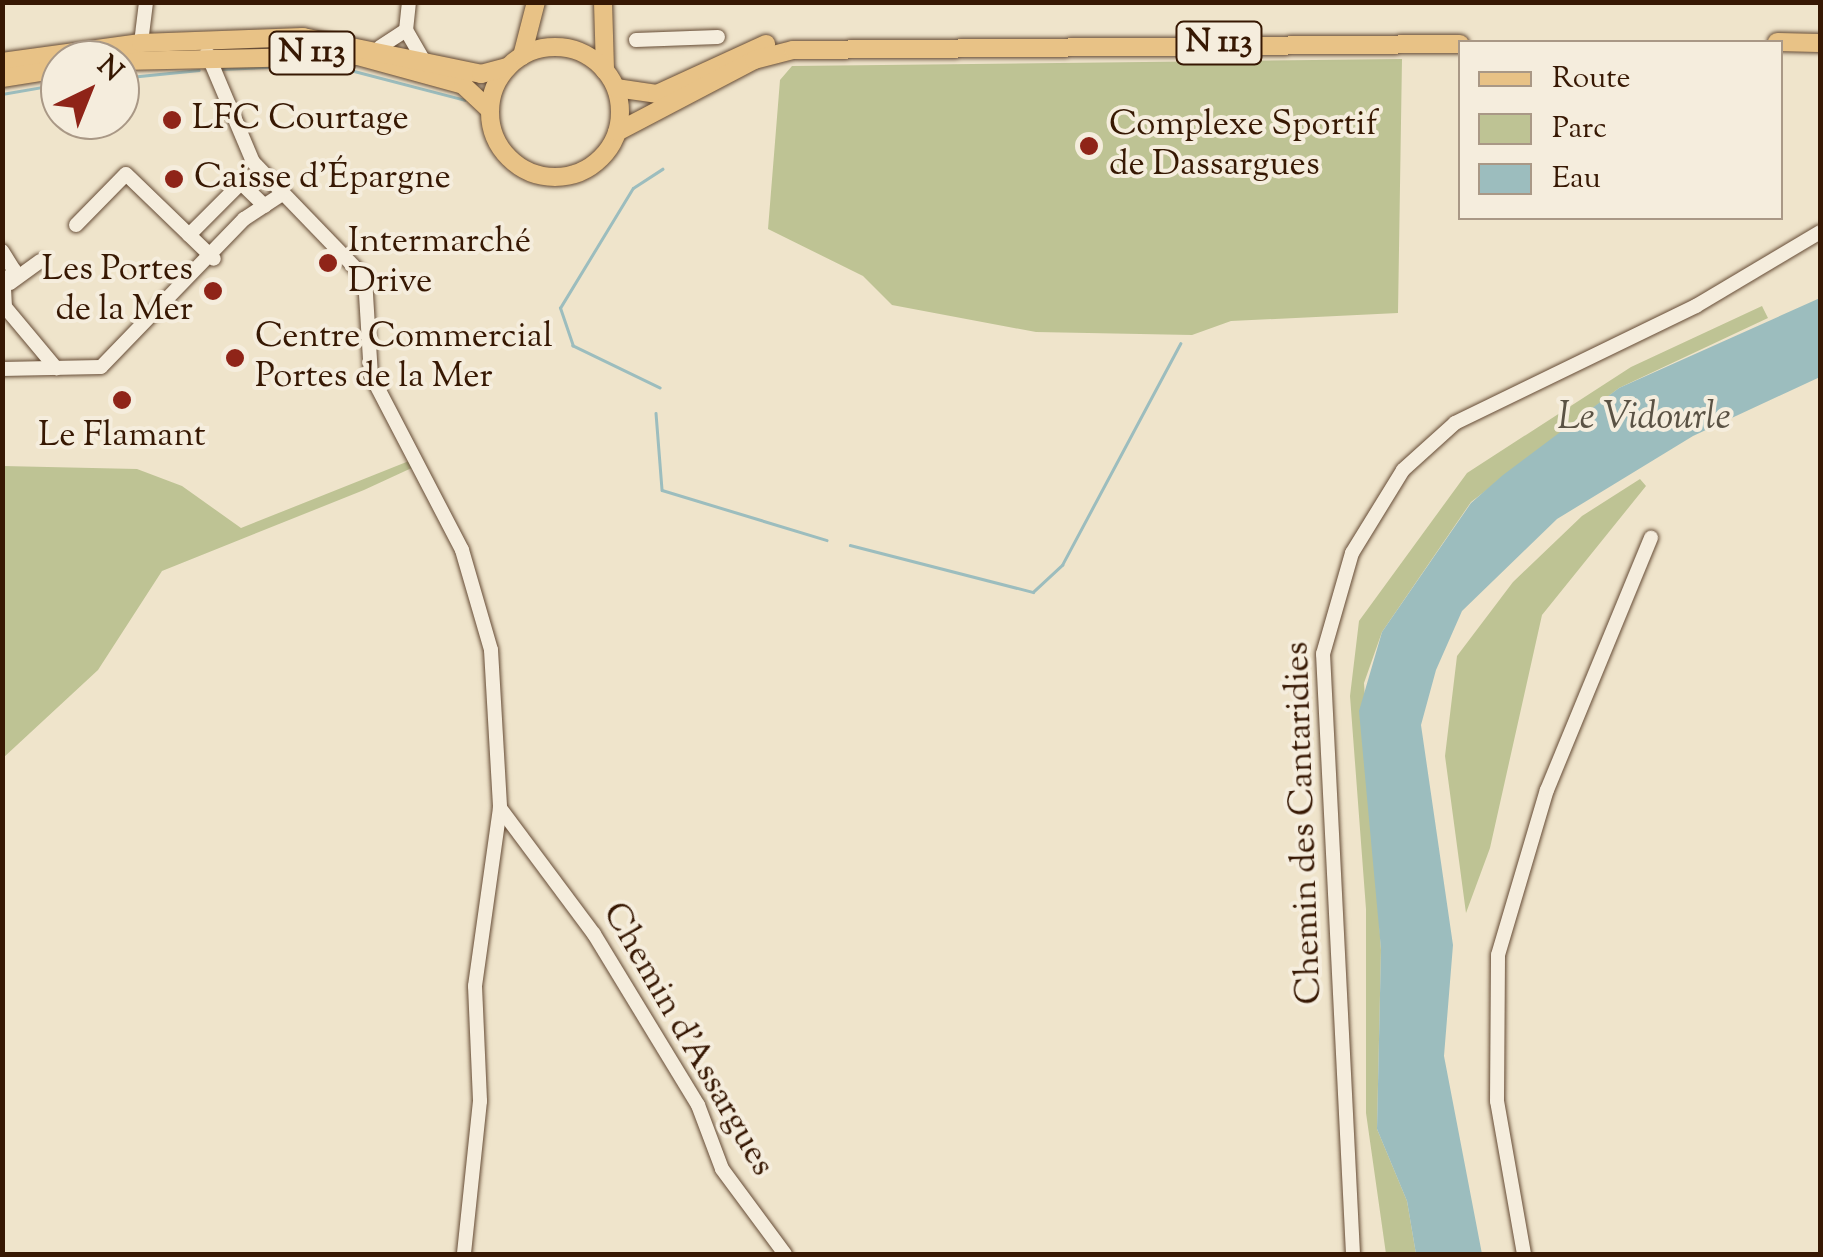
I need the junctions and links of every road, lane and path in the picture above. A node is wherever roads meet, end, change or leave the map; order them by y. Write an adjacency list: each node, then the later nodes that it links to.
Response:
1 (146, 2): 8 (street)
2 (409, 2): 5 (street)
3 (536, 2): 20 (main road)
4 (602, 2): 21 (main road)
5 (406, 30): 13 (street); 18 (street)
6 (718, 37): 7 (street)
7 (636, 40)
8 (141, 42): 13 (main road, N 113); 19 (main road, N 113)
9 (1000, 42): 12 (main road, N 113); 24 (main road, N 113); 26 (main road, N 113)
10 (1783, 42): 11 (main road)
11 (1820, 42)
12 (1458, 44)
13 (380, 47): 18 (main road, N 113)
14 (1783, 50): 15 (main road)
15 (1820, 52)
16 (207, 53): 17 (main road, N 113); 25 (main road, N 113); 27 (street)
17 (140, 59)
18 (424, 59): 20 (main road, N 113)
19 (2, 62)
20 (515, 62): 21 (main road); 25 (main road)
21 (606, 71): 24 (main road)
22 (40, 72): 23 (main road)
23 (2, 78)
24 (616, 88): 26 (main road)
25 (490, 110): 26 (main road)
26 (618, 132)
27 (279, 196): 28 (street); 40 (street)
28 (265, 206): 31 (street); 33 (street)
29 (76, 224): 31 (street)
30 (1820, 232): 43 (street, Chemin des Cantaridies)
31 (189, 235): 33 (street)
32 (6, 254): 34 (street); 34 (street)
33 (214, 259): 38 (street)
34 (6, 286): 38 (street)
35 (2, 314): 37 (street)
36 (2, 368): 37 (street)
37 (39, 368): 38 (street)
38 (56, 368)
39 (1651, 538): 44 (street)
40 (500, 808): 41 (street); 42 (street, Chemin d'Assargues)
41 (464, 1254)
42 (784, 1254)
43 (1353, 1254)
44 (1524, 1254)

